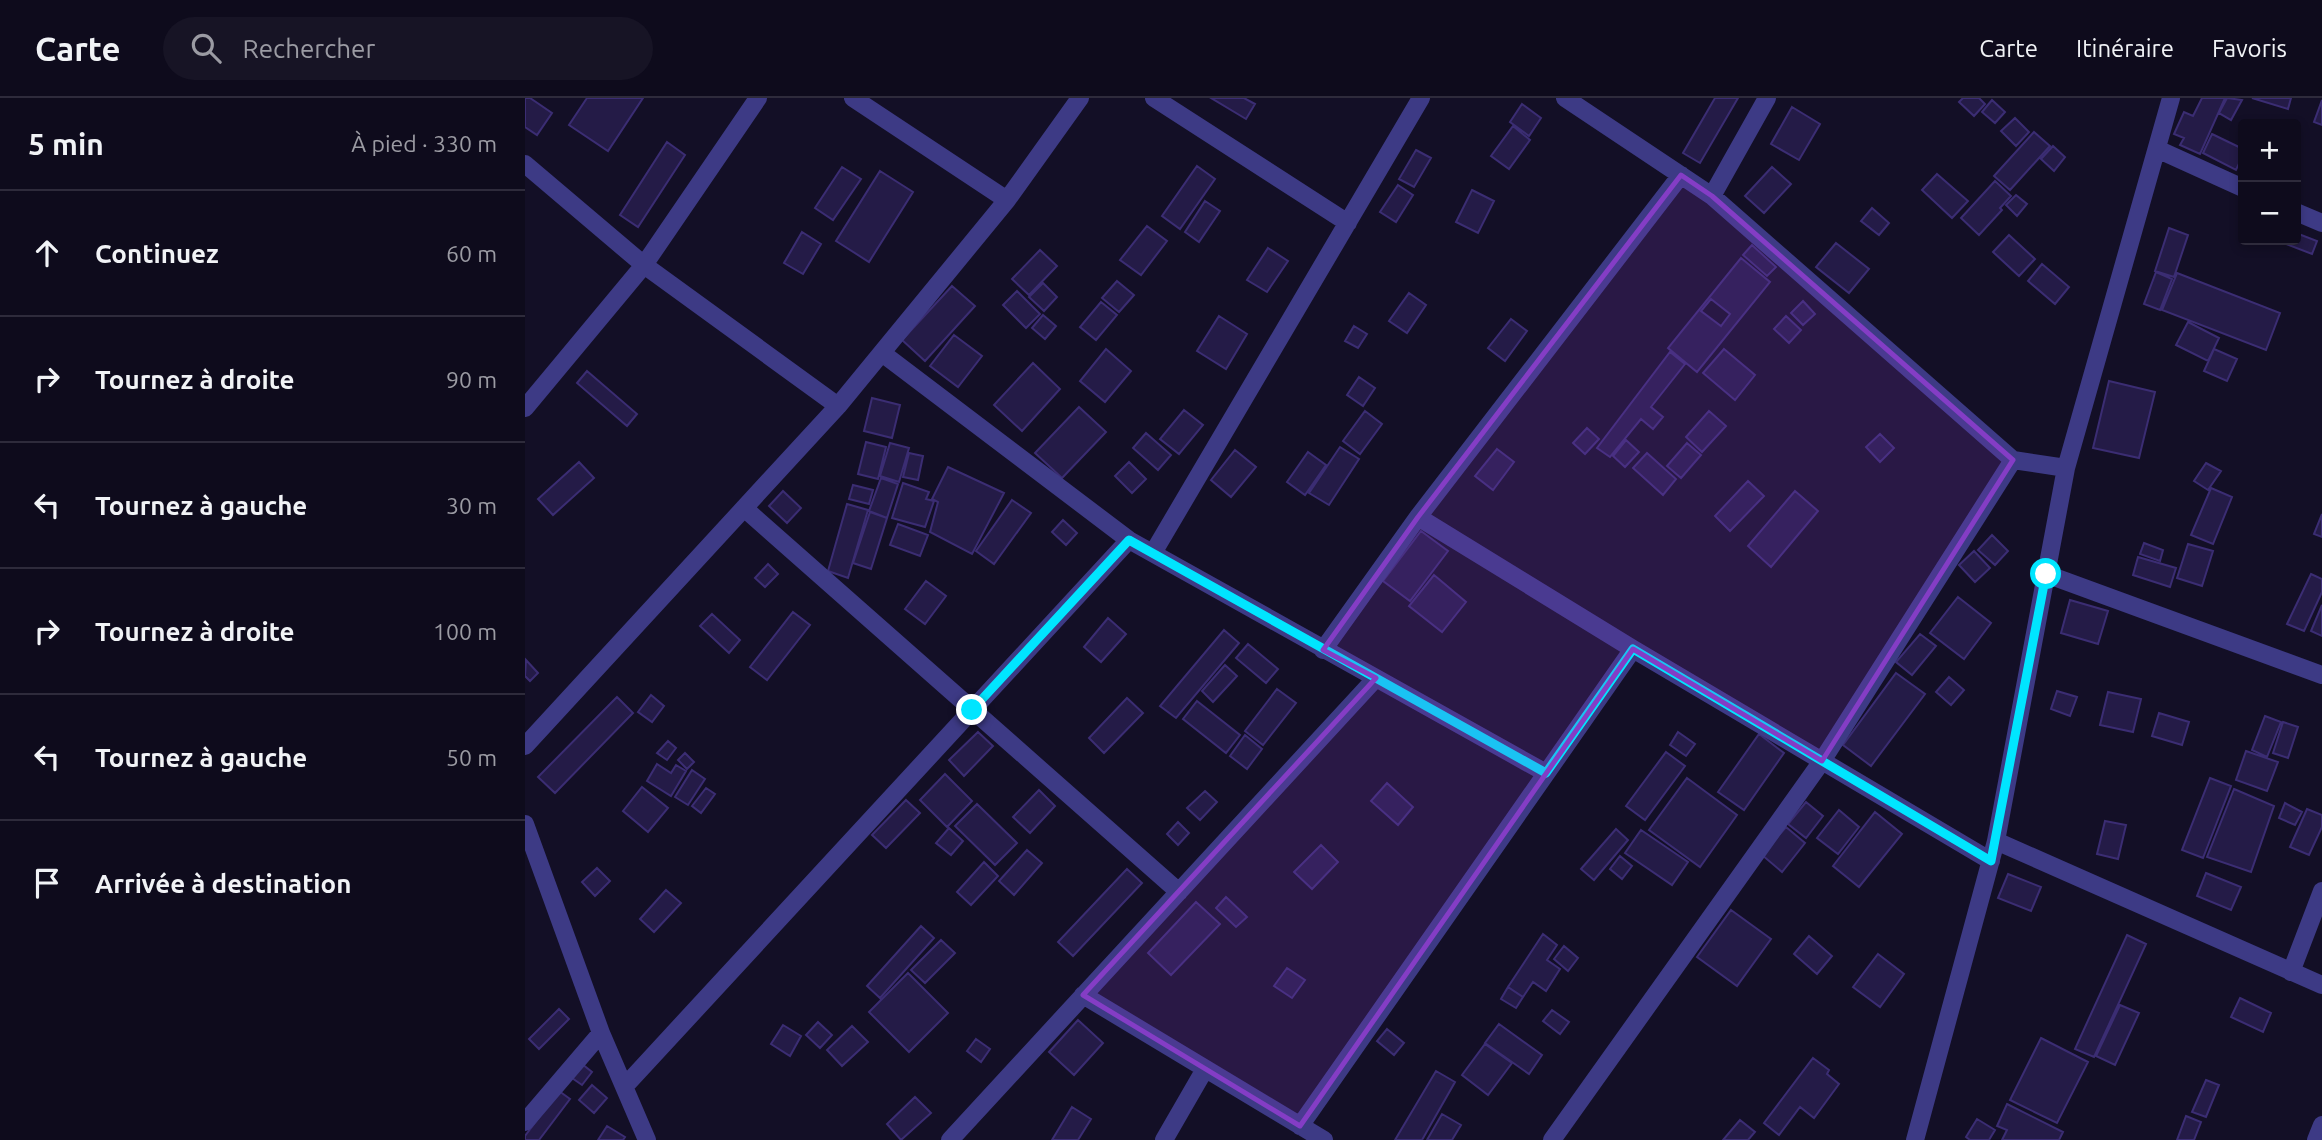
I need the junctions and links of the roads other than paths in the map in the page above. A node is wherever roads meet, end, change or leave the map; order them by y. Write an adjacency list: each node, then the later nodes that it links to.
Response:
1 (758, 98): 18 (street)
2 (853, 98): 14 (street)
3 (1080, 98): 14 (street)
4 (1154, 98): 16 (street)
5 (1421, 98): 16 (street)
6 (1565, 98): 11 (street)
7 (1767, 98): 13 (street)
8 (2171, 98): 9 (street)
9 (2157, 149): 12 (street); 23 (street)
10 (525, 164): 18 (street)
11 (1681, 175): 13 (street); 25 (street)
12 (2238, 186)
13 (1712, 196): 22 (street)
14 (1007, 200): 19 (street)
15 (2301, 214): 17 (street)
16 (1347, 223): 27 (street)
17 (2322, 223)
18 (644, 265): 20 (street); 21 (street)
19 (882, 353): 20 (street); 26 (street)
20 (838, 406): 24 (street)
21 (525, 408)
22 (2013, 460): 23 (street); 35 (street)
23 (2066, 468): 28 (street)
24 (744, 508): 33 (street); 34 (street)
25 (1418, 517): 29 (street); 30 (street)
26 (1129, 540): 27 (street); 33 (street)
27 (1153, 553): 30 (street)
28 (2046, 574): 31 (street); 38 (street)
29 (1633, 649): 35 (street); 36 (street)
30 (1323, 650): 32 (street)
31 (2322, 675)
32 (1376, 678): 36 (street); 41 (street)
33 (972, 710): 41 (street); 47 (street)
34 (525, 746)
35 (1822, 761): 39 (street); 56 (street)
36 (1546, 773): 50 (street)
37 (525, 824): 45 (street)
38 (1996, 841): 39 (street); 42 (street)
39 (1991, 861): 51 (street)
40 (2322, 891): 42 (street)
41 (1179, 892): 44 (street)
42 (2291, 972): 43 (street)
43 (2322, 985)
44 (1083, 995): 46 (street); 53 (street)
45 (601, 1033): 47 (street); 48 (street)
46 (1205, 1069): 50 (street); 54 (street)
47 (625, 1086): 52 (street)
48 (525, 1122)
49 (2322, 1125): 57 (street)
50 (1300, 1126): 55 (street)
51 (1918, 1139)
52 (647, 1140)
53 (950, 1140)
54 (1164, 1140)
55 (1324, 1140)
56 (1552, 1140)
57 (2316, 1140)

